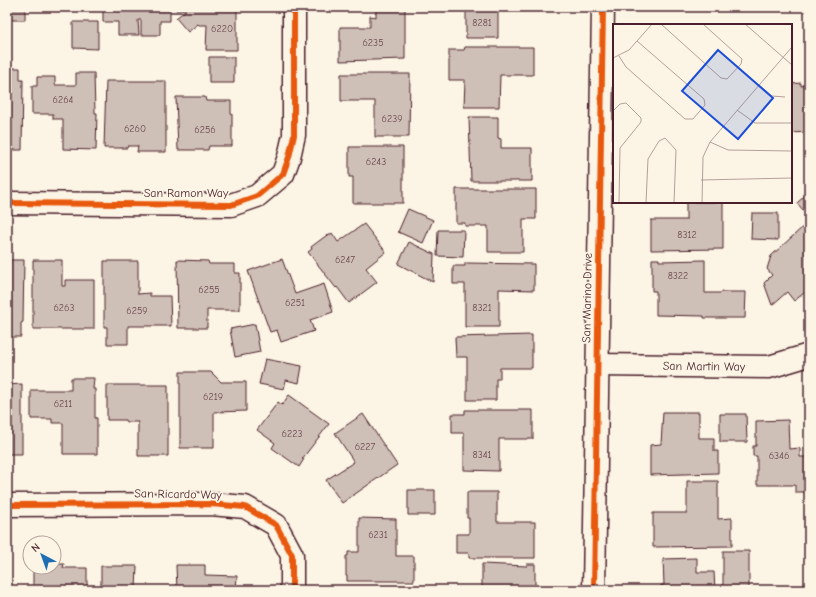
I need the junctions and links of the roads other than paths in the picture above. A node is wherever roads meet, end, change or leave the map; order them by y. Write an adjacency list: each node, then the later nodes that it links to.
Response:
1 (294, 7): 3 (street, San Ramon Way)
2 (603, 7): 5 (street, San Marino Drive)
3 (7, 203)
4 (809, 355): 5 (street, San Martin Way)
5 (598, 365): 8 (street, San Marino Drive)
6 (7, 505): 7 (street, San Ricardo Way)
7 (292, 590)
8 (594, 590)

